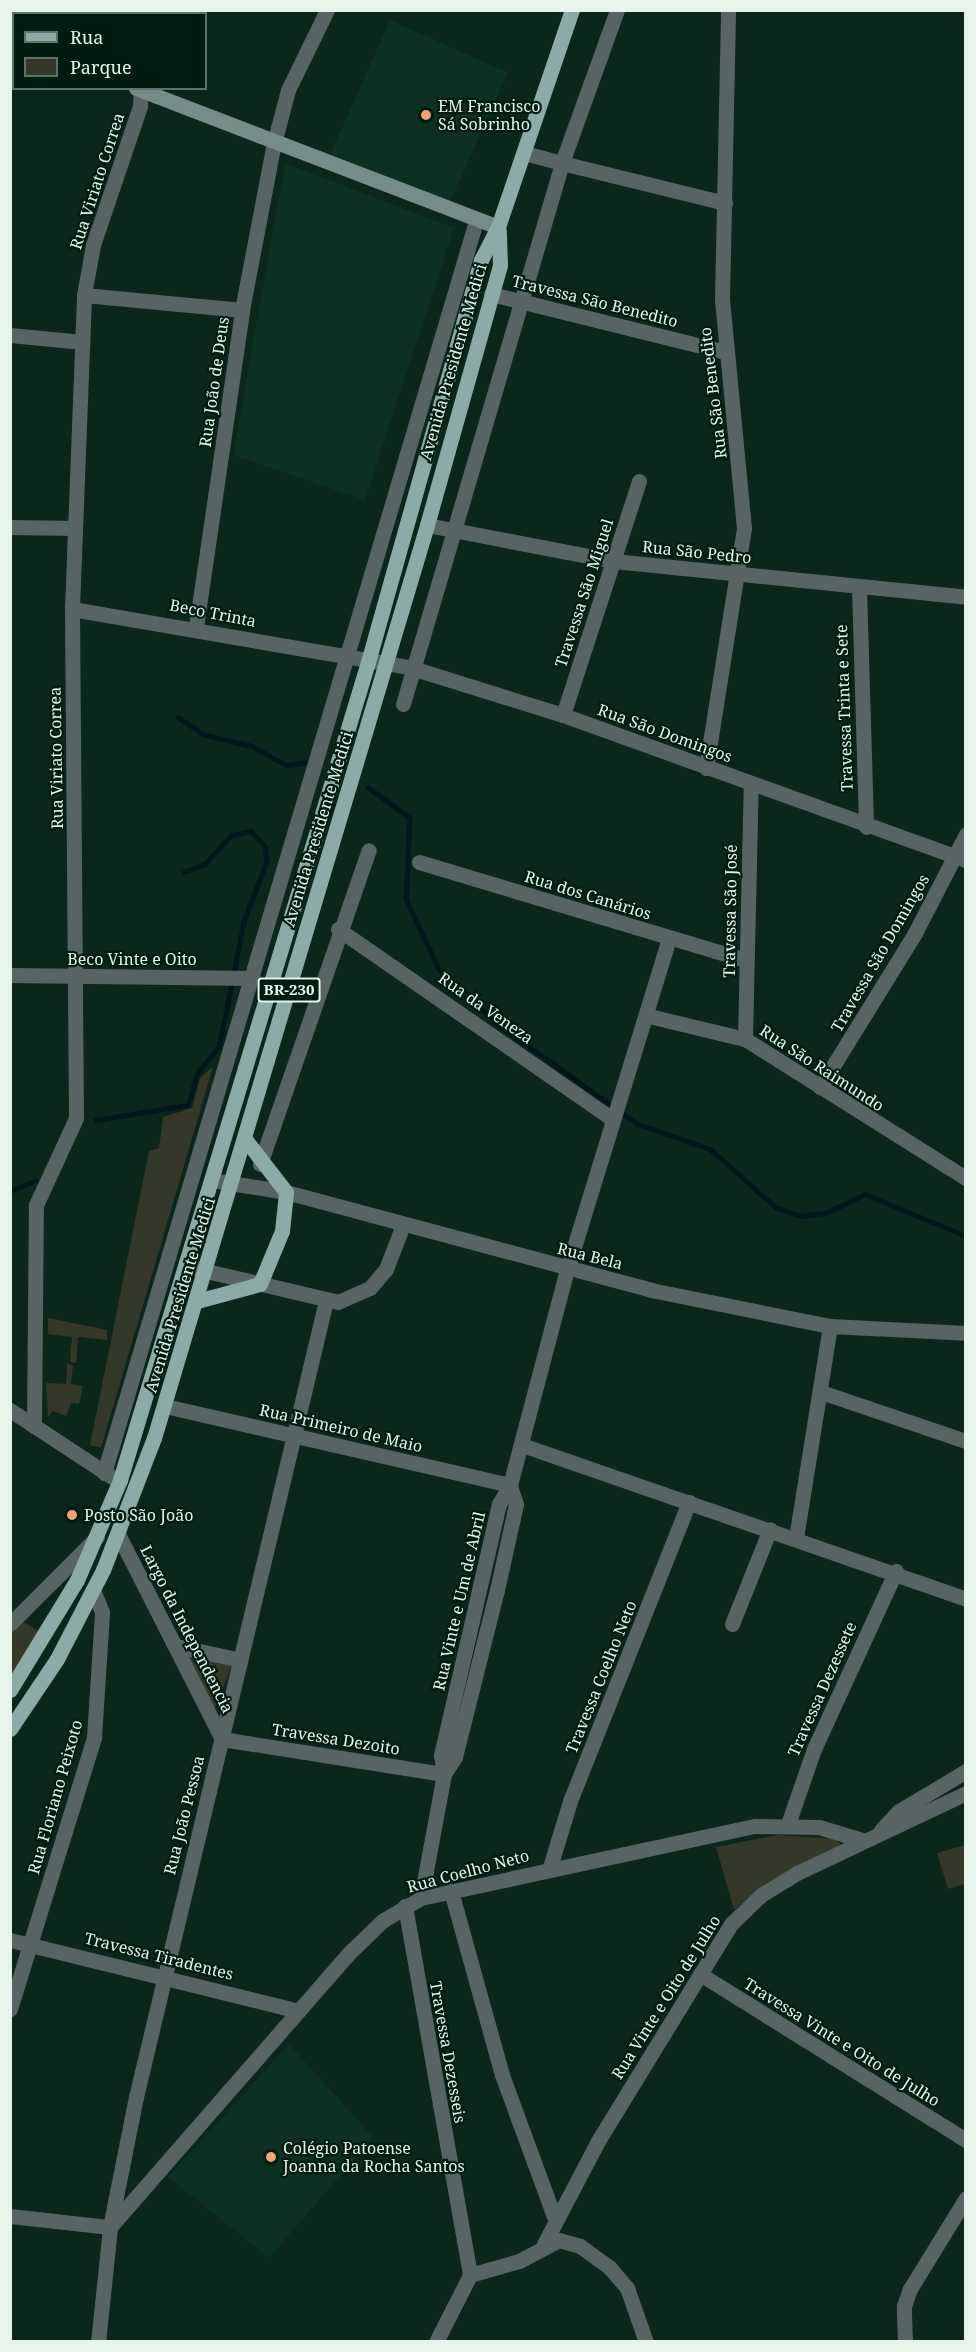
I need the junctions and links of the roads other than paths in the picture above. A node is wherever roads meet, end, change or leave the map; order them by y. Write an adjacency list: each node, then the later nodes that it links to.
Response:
1 (327, 10): 7 (street, Rua João de Deus)
2 (572, 10): 8 (main road, BR-230)
3 (617, 10): 9 (street)
4 (728, 10): 10 (street, Rua São Benedito)
5 (140, 90): 14 (street, Rua Viriato Correa)
6 (142, 90): 7 (street)
7 (274, 143): 11 (street); 16 (street, Rua João de Deus)
8 (525, 153): 9 (street); 12 (main road, BR-230)
9 (562, 163): 10 (street); 15 (street)
10 (725, 203): 19 (street, Rua São Benedito)
11 (476, 221): 12 (street); 31 (street)
12 (498, 227): 13 (main road, Avenida Presidente Medici / BR-230); 32 (main road, Avenida Presidente Medici / BR-230)
13 (490, 294): 15 (street, Travessa São Benedito); 21 (main road, Avenida Presidente Medici / BR-230)
14 (84, 295): 16 (street); 18 (street, Rua Viriato Correa)
15 (520, 302): 19 (street, Travessa São Benedito); 24 (street)
16 (242, 310): 30 (street, Rua João de Deus)
17 (10, 335): 18 (street)
18 (83, 342): 23 (street, Rua Viriato Correa)
19 (725, 352): 26 (street, Rua São Benedito)
20 (639, 481): 25 (street, Travessa São Miguel)
21 (427, 525): 24 (street, Rua São Pedro); 33 (main road, Avenida Presidente Medici / BR-230)
22 (10, 527): 23 (street)
23 (75, 528): 29 (street, Rua Viriato Correa)
24 (452, 528): 25 (street, Rua São Pedro); 34 (street)
25 (614, 561): 26 (street, Rua São Pedro); 36 (street, Travessa São Miguel)
26 (740, 574): 27 (street, Rua São Pedro); 37 (street, Rua São Benedito)
27 (859, 588): 28 (street, Rua São Pedro); 39 (street, Travessa Trinta e Sete)
28 (966, 597)
29 (72, 609): 30 (street, Beco Trinta); 48 (street, Rua Viriato Correa)
30 (196, 627): 31 (street, Beco Trinta)
31 (347, 659): 32 (street, Rua São Domingos); 49 (street)
32 (368, 662): 33 (street, Rua São Domingos); 57 (main road, Avenida Presidente Medici / BR-230)
33 (385, 665): 34 (street, Rua São Domingos); 54 (main road, Avenida Presidente Medici / BR-230)
34 (412, 668): 35 (street); 36 (street, Rua São Domingos)
35 (403, 704)
36 (563, 715): 37 (street, Rua São Domingos)
37 (706, 768): 38 (street, Rua São Domingos)
38 (751, 784): 39 (street, Rua São Domingos); 46 (street, Travessa São José)
39 (866, 827): 42 (street, Rua São Domingos)
40 (966, 834): 42 (street, Travessa São Domingos)
41 (369, 850): 44 (street)
42 (961, 858): 52 (street, Travessa São Domingos)
43 (419, 862): 45 (street, Rua dos Canários)
44 (338, 928): 53 (street, Rua da Veneza); 55 (street)
45 (669, 939): 46 (street, Rua dos Canários); 50 (street)
46 (746, 960): 51 (street, Travessa São José)
47 (10, 975): 48 (street, Beco Vinte e Oito)
48 (77, 977): 49 (street, Beco Vinte e Oito); 72 (street, Rua Viriato Correa)
49 (253, 978): 76 (street)
50 (649, 1016): 51 (street, Rua São Raimundo); 53 (street)
51 (745, 1039): 52 (street, Rua São Raimundo)
52 (820, 1087): 56 (street, Rua São Raimundo)
53 (612, 1118): 63 (street)
54 (245, 1139): 55 (main road); 58 (main road, Avenida Presidente Medici / BR-230)
55 (260, 1164): 59 (main road)
56 (966, 1178)
57 (212, 1180): 58 (street, Rua Bela); 61 (main road, Avenida Presidente Medici / BR-230)
58 (232, 1185): 59 (street, Rua Bela); 62 (main road, Avenida Presidente Medici / BR-230)
59 (286, 1192): 60 (street, Rua Bela); 64 (main road)
60 (403, 1226): 63 (street, Rua Bela); 66 (street)
61 (185, 1266): 62 (street); 77 (main road, Avenida Presidente Medici / BR-230)
62 (206, 1270): 64 (street); 65 (main road, Avenida Presidente Medici / BR-230)
63 (567, 1270): 67 (street, Rua Bela); 75 (street)
64 (260, 1284): 65 (main road); 66 (street)
65 (197, 1301): 70 (main road, Avenida Presidente Medici / BR-230)
66 (326, 1301): 73 (street, Rua João Pessoa)
67 (830, 1326): 68 (street, Rua Bela); 69 (street)
68 (966, 1333)
69 (820, 1392): 74 (street); 84 (street)
70 (165, 1406): 73 (street, Rua Primeiro de Maio); 79 (main road, Avenida Presidente Medici / BR-230)
71 (10, 1410): 72 (street)
72 (34, 1426): 76 (street)
73 (294, 1436): 78 (street, Rua Primeiro de Maio); 92 (street, Rua João Pessoa)
74 (966, 1441)
75 (522, 1445): 78 (street); 80 (street)
76 (104, 1473): 77 (street)
77 (120, 1480): 79 (street); 83 (main road, Avenida Presidente Medici / BR-230)
78 (510, 1485): 97 (street, Rua Vinte e Um de Abril)
79 (137, 1487): 82 (main road, Avenida Presidente Medici / BR-230)
80 (689, 1502): 81 (street); 102 (street, Travessa Coelho Neto)
81 (770, 1529): 84 (street); 90 (street)
82 (119, 1536): 83 (main road); 87 (main road, Avenida Presidente Medici / BR-230); 91 (street, Largo da Independencia)
83 (97, 1537): 86 (main road, Avenida Presidente Medici / BR-230); 89 (street, Avenida Presidente Medici)
84 (796, 1538): 85 (street)
85 (896, 1571): 88 (street); 99 (street, Travessa Dezessete)
86 (77, 1580): 87 (main road); 93 (main road, Avenida Presidente Medici / BR-230)
87 (93, 1590): 94 (main road, Avenida Presidente Medici / BR-230); 107 (street, Rua Floriano Peixoto)
88 (966, 1599)
89 (10, 1624)
90 (732, 1624)
91 (176, 1646): 92 (street); 95 (street, Largo da Independencia)
92 (241, 1660): 95 (street, Rua João Pessoa)
93 (10, 1690)
94 (10, 1729)
95 (222, 1739): 97 (street, Travessa Dezoito); 108 (street, Rua João Pessoa)
96 (966, 1771): 100 (street, Rua Vinte e Oito de Julho)
97 (444, 1774): 104 (street, Rua Vinte e Um de Abril)
98 (966, 1793): 100 (street, Rua Vinte e Oito de Julho)
99 (788, 1824): 101 (street, Rua Coelho Neto); 102 (street, Rua Coelho Neto)
100 (881, 1830): 101 (street, Rua Vinte e Oito de Julho)
101 (862, 1840): 109 (street, Rua Vinte e Oito de Julho)
102 (550, 1867): 103 (street, Rua Coelho Neto)
103 (451, 1891): 104 (street, Rua Coelho Neto); 115 (street)
104 (421, 1898): 105 (street, Rua Coelho Neto)
105 (405, 1906): 111 (street, Rua Coelho Neto); 118 (street, Travessa Dezesseis)
106 (10, 1940): 107 (street, Travessa Tiradentes)
107 (31, 1945): 108 (street, Travessa Tiradentes); 110 (street, Rua Floriano Peixoto)
108 (165, 1974): 111 (street, Travessa Tiradentes); 116 (street, Rua João Pessoa)
109 (699, 1974): 112 (street, Travessa Vinte e Oito de Julho); 115 (street, Rua Vinte e Oito de Julho)
110 (10, 2009)
111 (298, 2011): 116 (street, Rua Coelho Neto)
112 (966, 2140)
113 (966, 2198): 122 (street)
114 (10, 2216): 116 (street)
115 (555, 2219): 117 (street, Rua Vinte e Oito de Julho)
116 (110, 2227): 119 (street, Rua João Pessoa)
117 (544, 2244): 118 (street); 121 (street)
118 (470, 2275): 120 (street)
119 (98, 2342)
120 (436, 2342)
121 (646, 2342)
122 (905, 2342)

